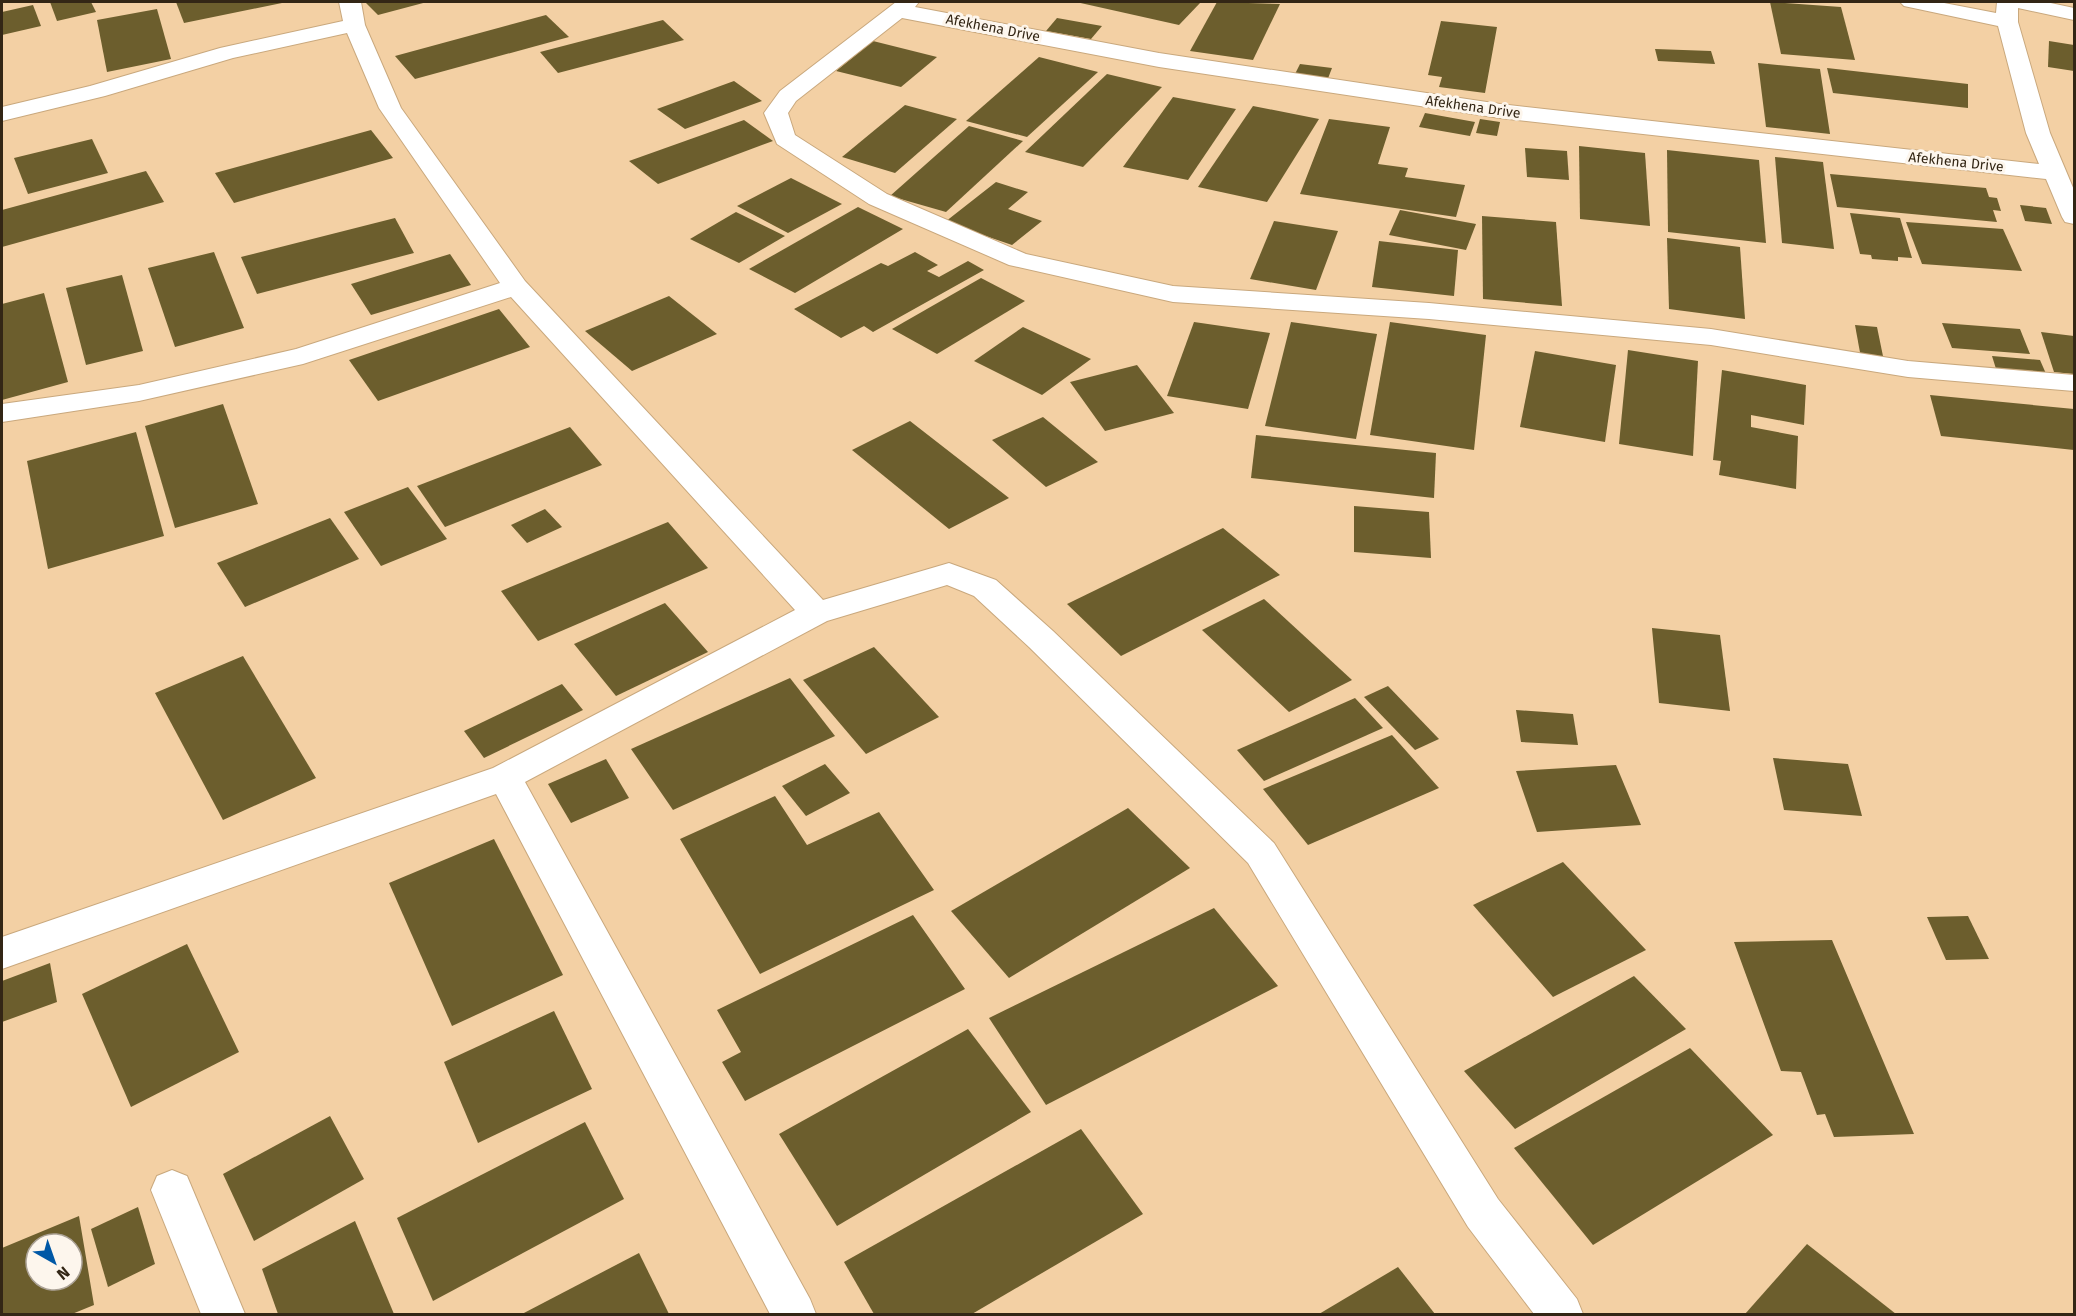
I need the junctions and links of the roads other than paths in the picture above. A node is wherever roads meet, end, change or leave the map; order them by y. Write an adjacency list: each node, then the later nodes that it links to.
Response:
1 (1911, 2): 4 (street)
2 (2019, 2): 6 (street)
3 (903, 6): 8 (street, Afekhena Drive); 11 (street)
4 (2007, 12): 8 (street)
5 (352, 14): 7 (street); 10 (street)
6 (2074, 14)
7 (2, 114)
8 (2054, 173): 9 (street)
9 (2074, 218)
10 (516, 287): 12 (street); 13 (street)
11 (2074, 383)
12 (2, 413)
13 (816, 613): 14 (street); 19 (street)
14 (505, 777): 15 (street); 18 (street)
15 (2, 953)
16 (172, 1190): 17 (street)
17 (223, 1314)
18 (794, 1314)
19 (1561, 1314)

